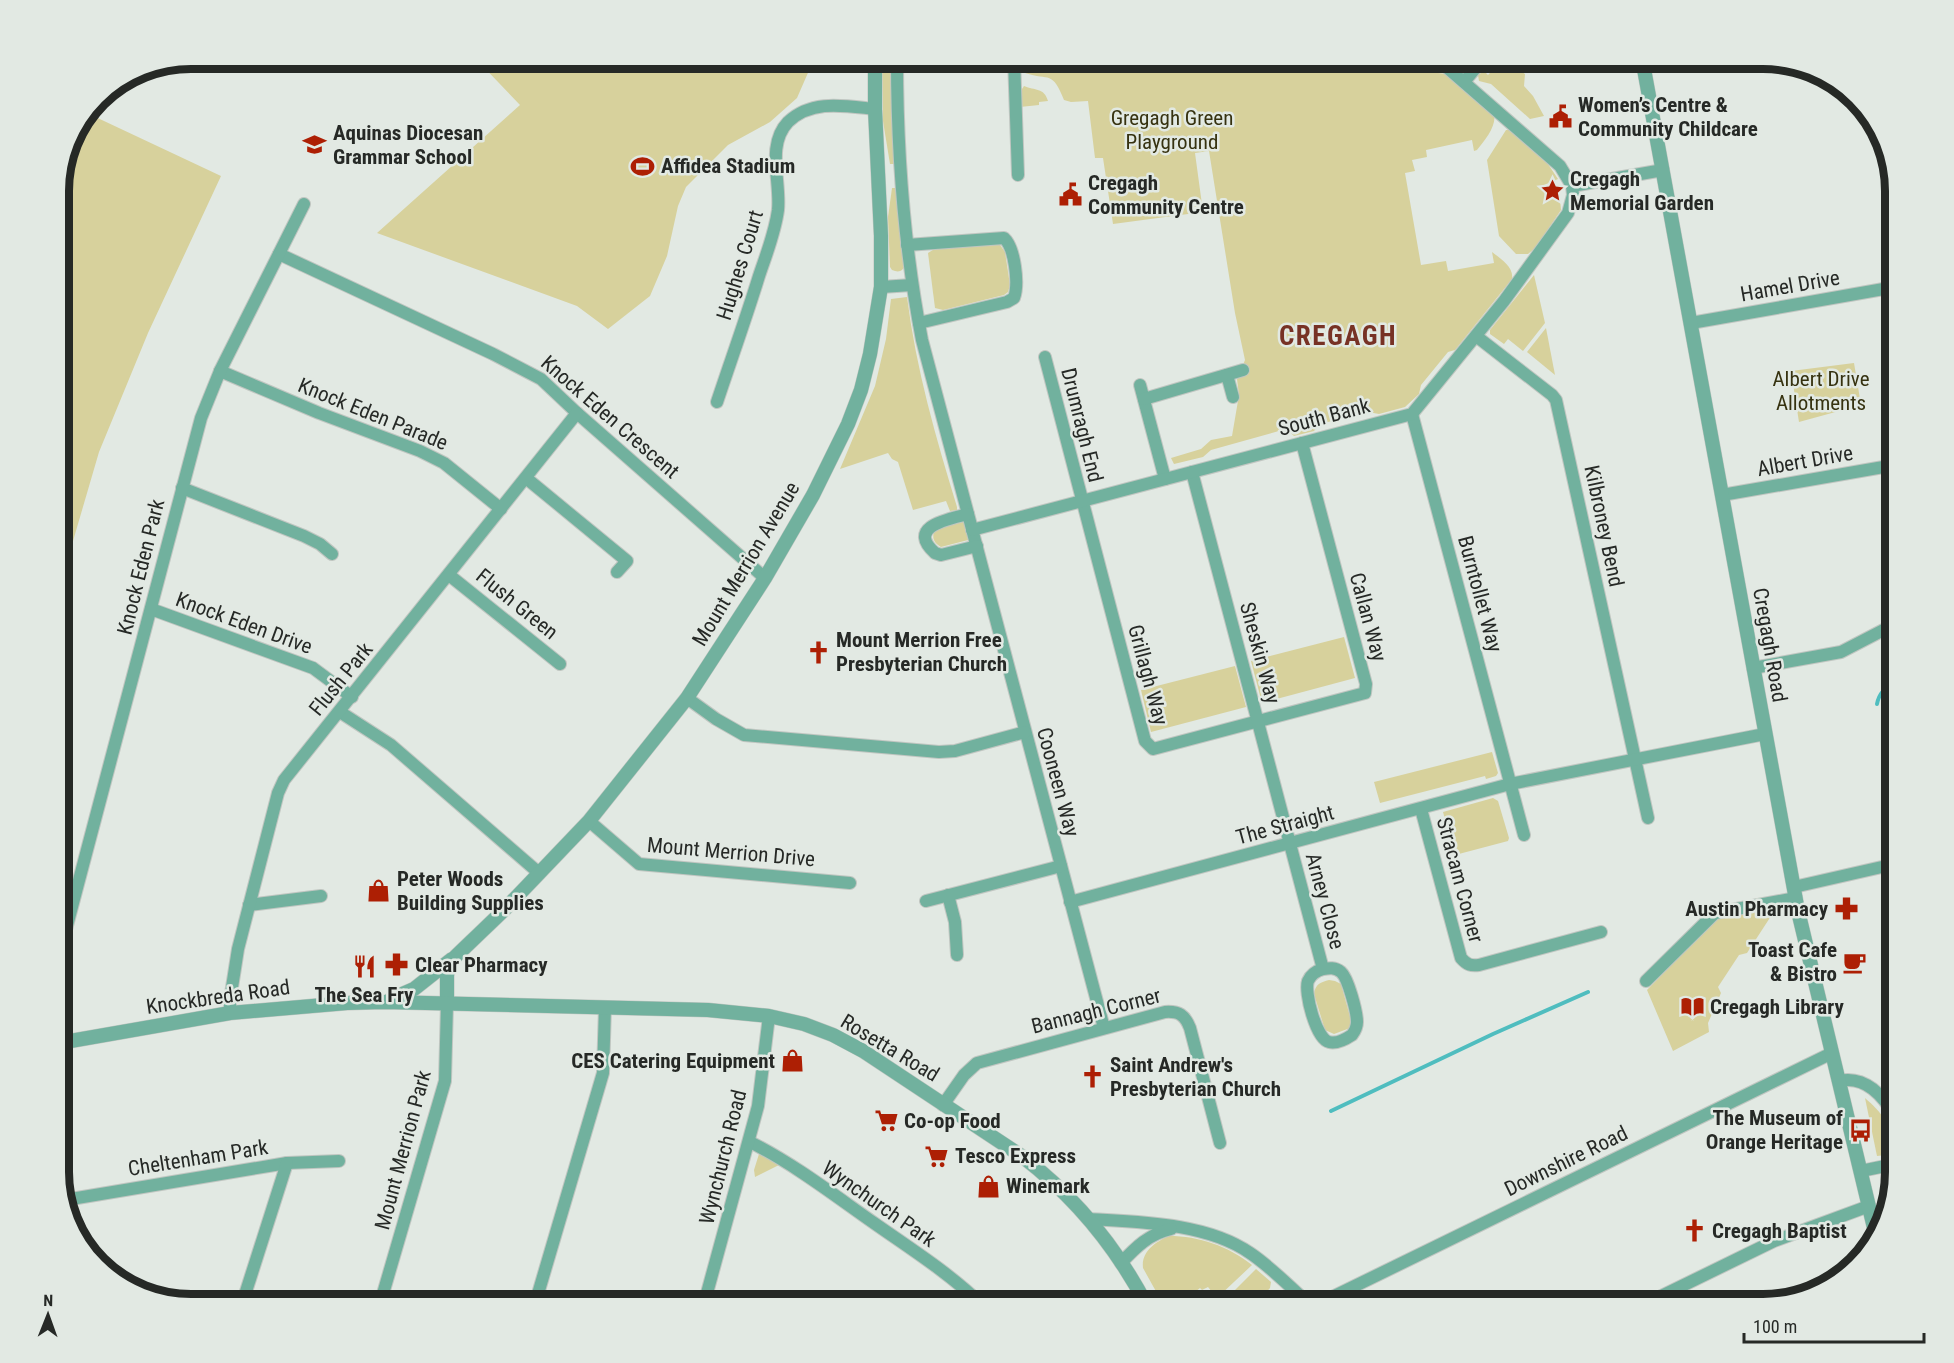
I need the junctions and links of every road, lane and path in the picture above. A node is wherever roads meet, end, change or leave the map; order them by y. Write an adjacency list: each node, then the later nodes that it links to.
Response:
1 (875, 69): 8 (street, Mount Merrion Avenue)
2 (897, 69): 13 (street)
3 (1014, 69): 10 (street)
4 (1449, 69): 7 (street)
5 (1475, 69): 7 (street)
6 (1644, 69): 9 (street, Cregagh Road)
7 (1464, 82): 11 (street)
8 (875, 110): 16 (street, Mount Merrion Avenue); 28 (street, Hughes Court)
9 (1663, 170): 11 (street); 19 (street, Cregagh Road)
10 (1018, 176)
11 (1572, 186): 20 (street)
12 (304, 204): 14 (street, Knock Eden Park)
13 (907, 245): 15 (street, Cooneen Way); 18 (street)
14 (279, 254): 23 (street, Knock Eden Park); 29 (street, Knock Eden Crescent)
15 (912, 285): 16 (street); 18 (street, Cooneen Way)
16 (881, 287): 46 (street, Mount Merrion Avenue)
17 (1885, 289): 19 (street, Hamel Drive)
18 (919, 323): 40 (street, Cooneen Way)
19 (1691, 323): 37 (street, Cregagh Road)
20 (1476, 336): 30 (street); 57 (street, Kilbroney Bend)
21 (1045, 357): 38 (street, Drumragh End)
22 (1243, 370): 24 (street)
23 (220, 371): 36 (street, Knock Eden Park); 39 (street, Knock Eden Parade)
24 (1227, 375): 26 (street); 27 (street)
25 (1140, 385): 27 (street)
26 (1233, 397)
27 (1144, 399): 35 (street)
28 (717, 402)
29 (578, 413): 34 (street, Flush Park); 46 (street, Knock Eden Crescent)
30 (1412, 414): 31 (street, South Bank); 58 (street, Burntollet Way)
31 (1302, 443): 33 (street, South Bank); 54 (street, Callan Way)
32 (1885, 467): 37 (street, Albert Drive)
33 (1192, 472): 35 (street, South Bank); 54 (street, Sheskin Way)
34 (526, 478): 39 (street, Flush Park); 44 (street)
35 (1165, 479): 38 (street, South Bank)
36 (182, 488): 43 (street); 47 (street, Knock Eden Park)
37 (1722, 495): 50 (street, Cregagh Road)
38 (1082, 501): 41 (street, South Bank); 54 (street, Grillagh Way)
39 (501, 509): 45 (street, Flush Park)
40 (968, 514): 41 (street, Cooneen Way); 42 (street)
41 (972, 530): 42 (street, Cooneen Way)
42 (976, 546): 55 (street, Cooneen Way)
43 (332, 554)
44 (617, 572)
45 (449, 575): 49 (street, Flush Green); 51 (street, Flush Park)
46 (765, 578): 52 (street, Mount Merrion Avenue)
47 (151, 609): 51 (street, Knock Eden Drive); 74 (street, Knock Eden Park)
48 (1885, 630): 50 (street)
49 (560, 664)
50 (1753, 668): 56 (street, Cregagh Road)
51 (352, 696): 53 (street, Flush Park)
52 (687, 698): 55 (street); 61 (street, Mount Merrion Avenue)
53 (339, 712): 66 (street); 73 (street, Flush Park)
54 (1258, 722): 63 (street, Sheskin Way)
55 (1025, 732): 64 (street, Cooneen Way)
56 (1765, 734): 57 (street, The Straight); 68 (street, Cregagh Road)
57 (1635, 759): 58 (street, The Straight); 60 (street)
58 (1510, 784): 59 (street, The Straight); 62 (street)
59 (1420, 809): 63 (street, The Straight); 75 (street, Stracam Corner)
60 (1648, 818)
61 (589, 820): 66 (street, Mount Merrion Avenue); 67 (street, Mount Merrion Drive)
62 (1524, 836)
63 (1290, 844): 72 (street, The Straight); 78 (street, Arney Close)
64 (1060, 866): 69 (street); 72 (street, Cooneen Way)
65 (1885, 867): 68 (street)
66 (538, 873): 77 (street, Mount Merrion Avenue)
67 (850, 883)
68 (1795, 893): 79 (street); 87 (street, Cregagh Road)
69 (948, 895): 71 (street); 76 (street)
70 (321, 896): 73 (street)
71 (926, 901)
72 (1070, 902): 85 (street, Cooneen Way)
73 (249, 904): 83 (street, Flush Park)
74 (69, 918)
75 (1601, 932)
76 (957, 955)
77 (456, 956): 80 (street); 81 (street, Mount Merrion Avenue)
78 (1323, 969): 78 (street, Arney Close)
79 (1646, 981)
80 (384, 1002): 81 (street, Rosetta Road); 83 (street, Knockbreda Road)
81 (447, 1004): 82 (street, Rosetta Road); 106 (street, Mount Merrion Park)
82 (604, 1007): 84 (street, Rosetta Road); 107 (street)
83 (230, 1013): 86 (street, Knockbreda Road)
84 (769, 1016): 90 (street, Rosetta Road); 91 (street, Wynchurch Road)
85 (1104, 1028): 90 (street, Bannagh Corner); 92 (street, Bannagh Corner)
86 (69, 1041)
87 (1832, 1053): 88 (street, Cregagh Road); 112 (street, Downshire Road)
88 (1839, 1081): 89 (street); 96 (street, Cregagh Road)
89 (1885, 1102)
90 (944, 1105): 99 (street, Rosetta Road)
91 (750, 1142): 108 (street, Wynchurch Road); 109 (street, Wynchurch Park)
92 (1220, 1143)
93 (339, 1161): 94 (street, Cheltenham Park)
94 (287, 1163): 97 (street, Cheltenham Park); 105 (street)
95 (1885, 1166): 96 (street)
96 (1861, 1171): 98 (street, Cregagh Road)
97 (72, 1199)
98 (1869, 1206): 101 (street, Cregagh Road); 113 (street)
99 (1089, 1219): 100 (street); 104 (street, Rosetta Road)
100 (1128, 1221): 102 (street); 103 (street)
101 (1873, 1223)
102 (1178, 1228): 103 (street); 111 (street)
103 (1138, 1245): 104 (street)
104 (1121, 1263): 110 (street, Rosetta Road)
105 (245, 1294)
106 (383, 1294)
107 (537, 1294)
108 (707, 1294)
109 (968, 1294)
110 (1139, 1294)
111 (1297, 1294)
112 (1340, 1294)
113 (1666, 1294)

